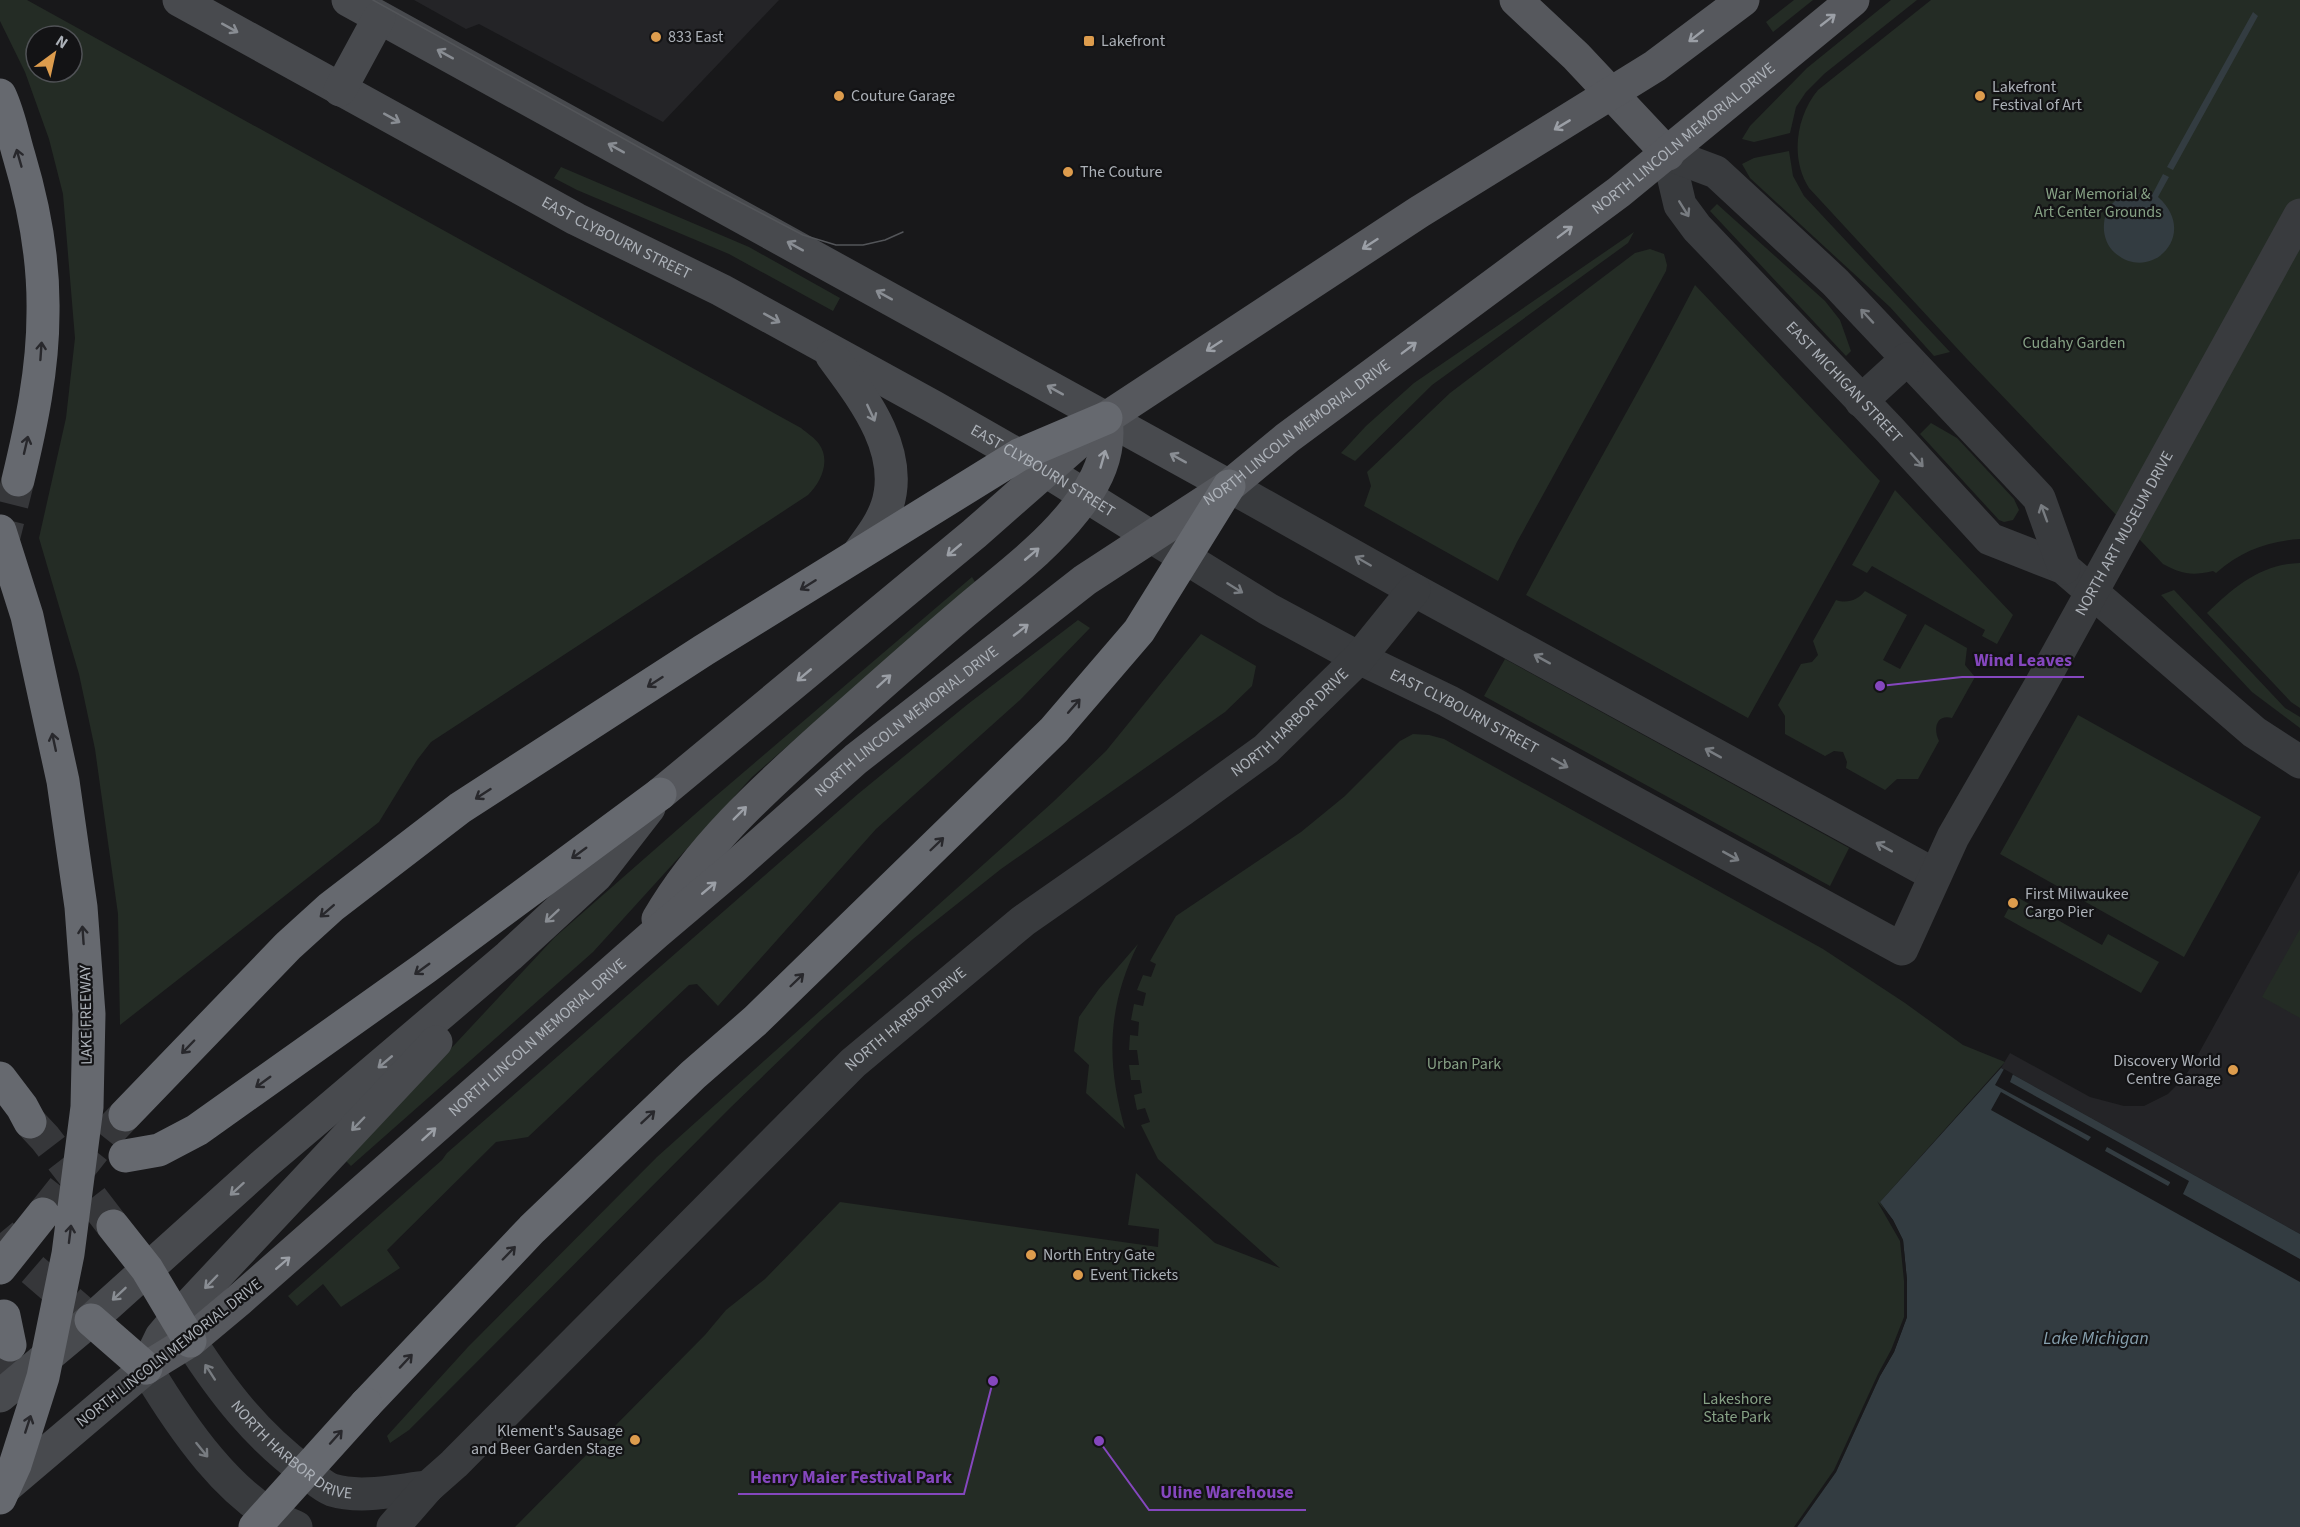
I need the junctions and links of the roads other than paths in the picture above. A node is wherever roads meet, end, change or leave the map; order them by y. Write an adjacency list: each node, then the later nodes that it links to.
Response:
1 (179, 0): 7 (main road, EAST CLYBOURN STREET, one-way to 7)
2 (348, 0): 6 (main road)
3 (1516, 0): 8 (main road, EAST MICHIGAN STREET)
4 (1743, 0): 8 (main road, one-way to 8)
5 (1853, 0): 10 (main road, NORTH LINCOLN MEMORIAL DRIVE, one-way to 5)
6 (379, 18): 7 (main road); 15 (main road, one-way to 6)
7 (340, 90): 12 (main road, EAST CLYBOURN STREET, one-way to 12)
8 (1612, 94): 10 (main road, EAST MICHIGAN STREET); 15 (main road, one-way to 15)
9 (0, 95): 18 (highway, one-way to 9)
10 (1668, 154): 13 (street, EAST MICHIGAN STREET, one-way to 10); 14 (street, EAST MICHIGAN STREET, one-way to 14); 19 (main road, NORTH LINCOLN MEMORIAL DRIVE, one-way to 10)
11 (2300, 215): 27 (street, NORTH ART MUSEUM DRIVE)
12 (826, 347): 16 (main road, EAST CLYBOURN STREET); 23 (main road, one-way to 23)
13 (1907, 359): 14 (street); 25 (street, EAST MICHIGAN STREET, one-way to 13)
14 (1861, 401): 25 (street, EAST MICHIGAN STREET, one-way to 25)
15 (1106, 418): 16 (highway); 17 (main road); 19 (main road, one-way to 15); 20 (main road, one-way to 15)
16 (1019, 455): 17 (main road, EAST CLYBOURN STREET); 23 (highway)
17 (1046, 471): 20 (main road, EAST CLYBOURN STREET); 30 (main road, one-way to 30)
18 (18, 480)
19 (1229, 486): 22 (main road, NORTH LINCOLN MEMORIAL DRIVE); 24 (highway); 26 (street, one-way to 19)
20 (1085, 495): 22 (main road, EAST CLYBOURN STREET); 32 (main road, one-way to 20)
21 (0, 531): 49 (highway, LAKE FREEWAY, one-way to 21, bridge)
22 (1150, 536): 24 (street, EAST CLYBOURN STREET); 32 (main road, NORTH LINCOLN MEMORIAL DRIVE, one-way to 22)
23 (858, 554): 37 (highway, one-way to 37)
24 (1185, 558): 28 (street, EAST CLYBOURN STREET, one-way to 28); 50 (highway, one-way to 24, bridge)
25 (2064, 568): 27 (street, EAST MICHIGAN STREET)
26 (1414, 590): 28 (street, NORTH HARBOR DRIVE); 31 (street, one-way to 26)
27 (2092, 592): 29 (street, EAST MICHIGAN STREET); 31 (street, NORTH ART MUSEUM DRIVE)
28 (1359, 658): 33 (street, EAST CLYBOURN STREET, one-way to 33); 47 (street, NORTH HARBOR DRIVE)
29 (2300, 762)
30 (660, 794): 34 (main road, one-way to 34); 38 (highway, one-way to 38)
31 (1935, 875): 33 (street, NORTH ART MUSEUM DRIVE)
32 (643, 944): 44 (main road, NORTH LINCOLN MEMORIAL DRIVE, one-way to 32)
33 (1902, 949)
34 (509, 956): 42 (main road, one-way to 42); 44 (main road, one-way to 44)
35 (0, 1078): 36 (highway)
36 (29, 1115)
37 (124, 1115)
38 (125, 1156)
39 (43, 1214): 41 (highway, bridge)
40 (113, 1226): 42 (highway)
41 (0, 1268)
42 (147, 1269): 43 (main road, one-way to 43); 44 (highway)
43 (91, 1320): 45 (highway); 46 (main road)
44 (183, 1329): 45 (main road, NORTH LINCOLN MEMORIAL DRIVE); 47 (street, NORTH HARBOR DRIVE, one-way to 44)
45 (146, 1368): 48 (main road, NORTH LINCOLN MEMORIAL DRIVE); 51 (street, one-way to 51)
46 (0, 1396)
47 (428, 1487): 52 (street, NORTH HARBOR DRIVE)
48 (0, 1492)
49 (0, 1498)
50 (255, 1527)
51 (296, 1527)
52 (393, 1527)

